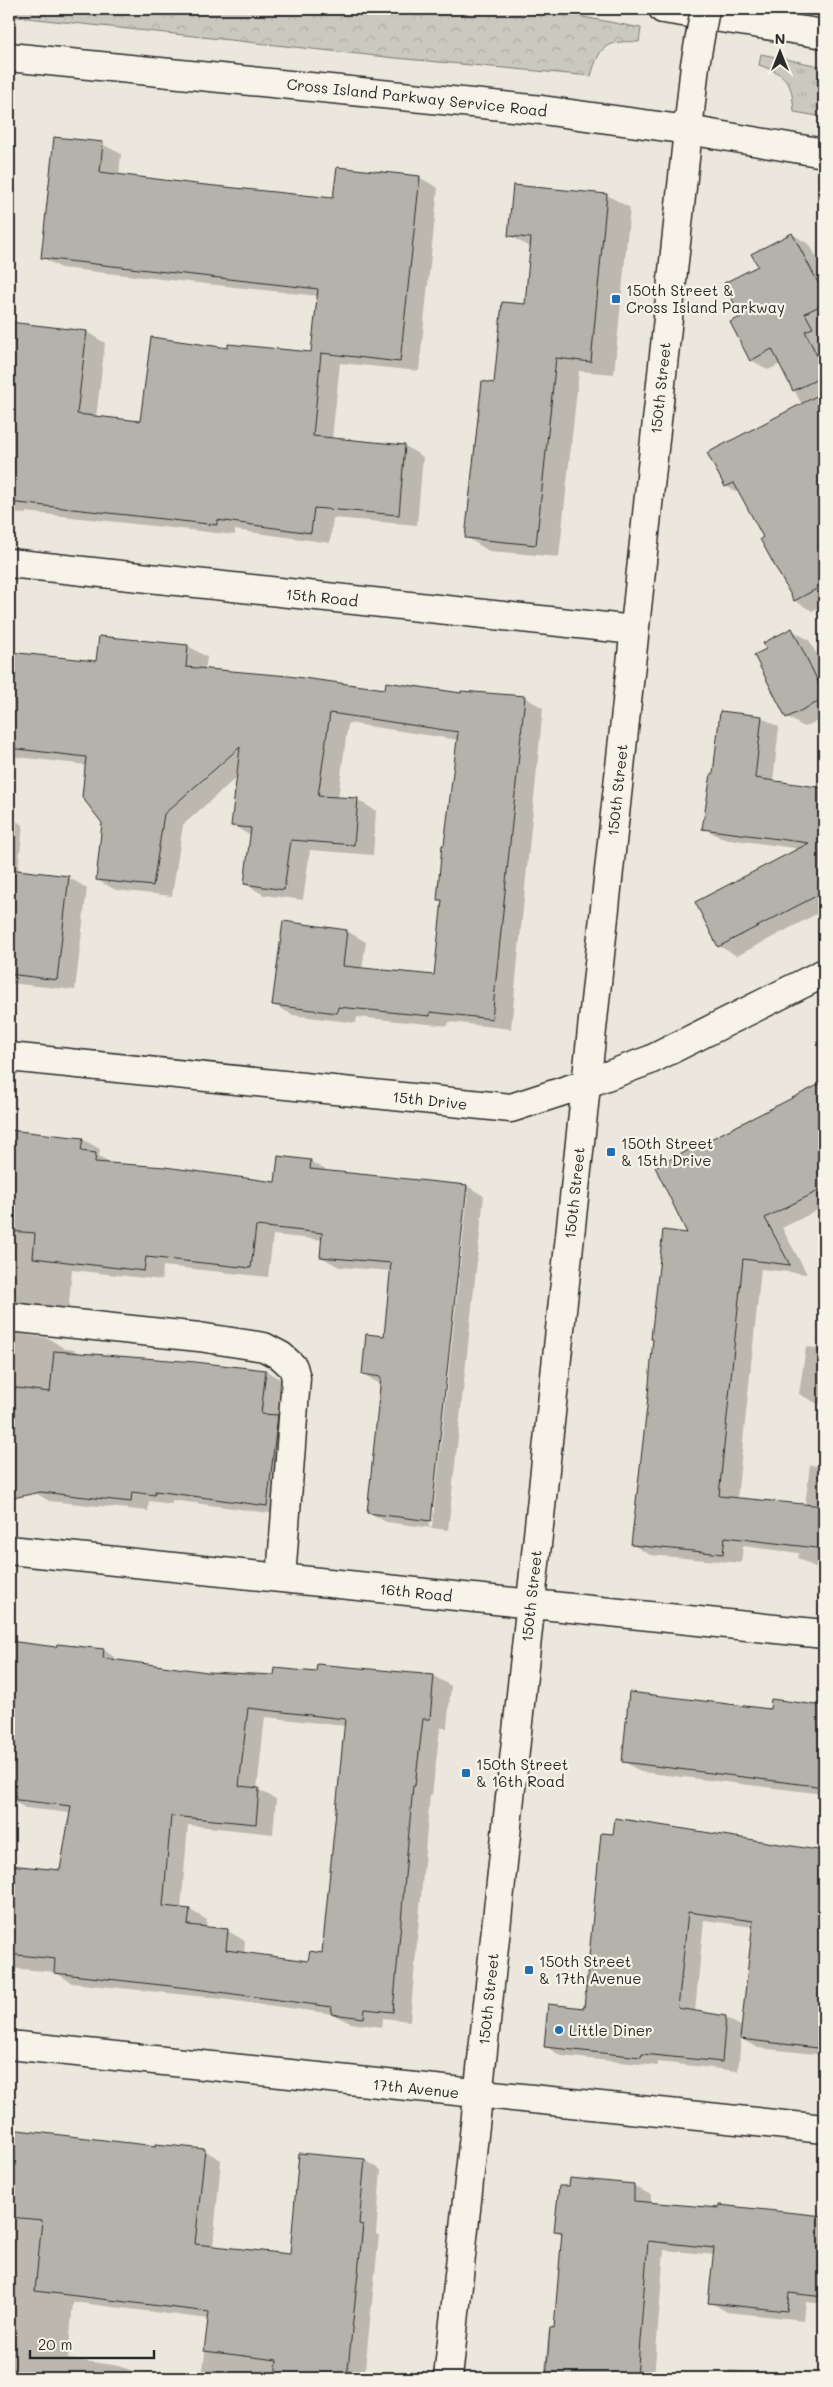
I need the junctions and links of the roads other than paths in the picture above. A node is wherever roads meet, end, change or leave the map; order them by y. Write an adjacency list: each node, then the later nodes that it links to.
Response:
1 (663, 9): 4 (main road)
2 (705, 9): 6 (main road, 150th Street, bridge)
3 (715, 9): 4 (main road)
4 (824, 33)
5 (9, 57): 6 (main road, Cross Island Parkway Service Road)
6 (688, 130): 7 (main road, Cross Island Parkway Service Road); 9 (main road, 150th Street)
7 (824, 153)
8 (9, 564): 9 (main road, 15th Road)
9 (634, 630): 12 (main road, 150th Street)
10 (824, 973): 12 (main road, 15th Drive)
11 (9, 1057): 12 (main road, 15th Drive)
12 (585, 1084): 16 (main road, 150th Street)
13 (9, 1317): 15 (main road)
14 (9, 1550): 15 (main road, 16th Road)
15 (281, 1578): 16 (main road, 16th Road)
16 (530, 1604): 17 (main road, 16th Road); 19 (main road, 150th Street)
17 (824, 1634)
18 (9, 2045): 19 (main road, 17th Avenue)
19 (477, 2094): 20 (main road, 17th Avenue); 21 (main road, 150th Street)
20 (824, 2129)
21 (448, 2378)

